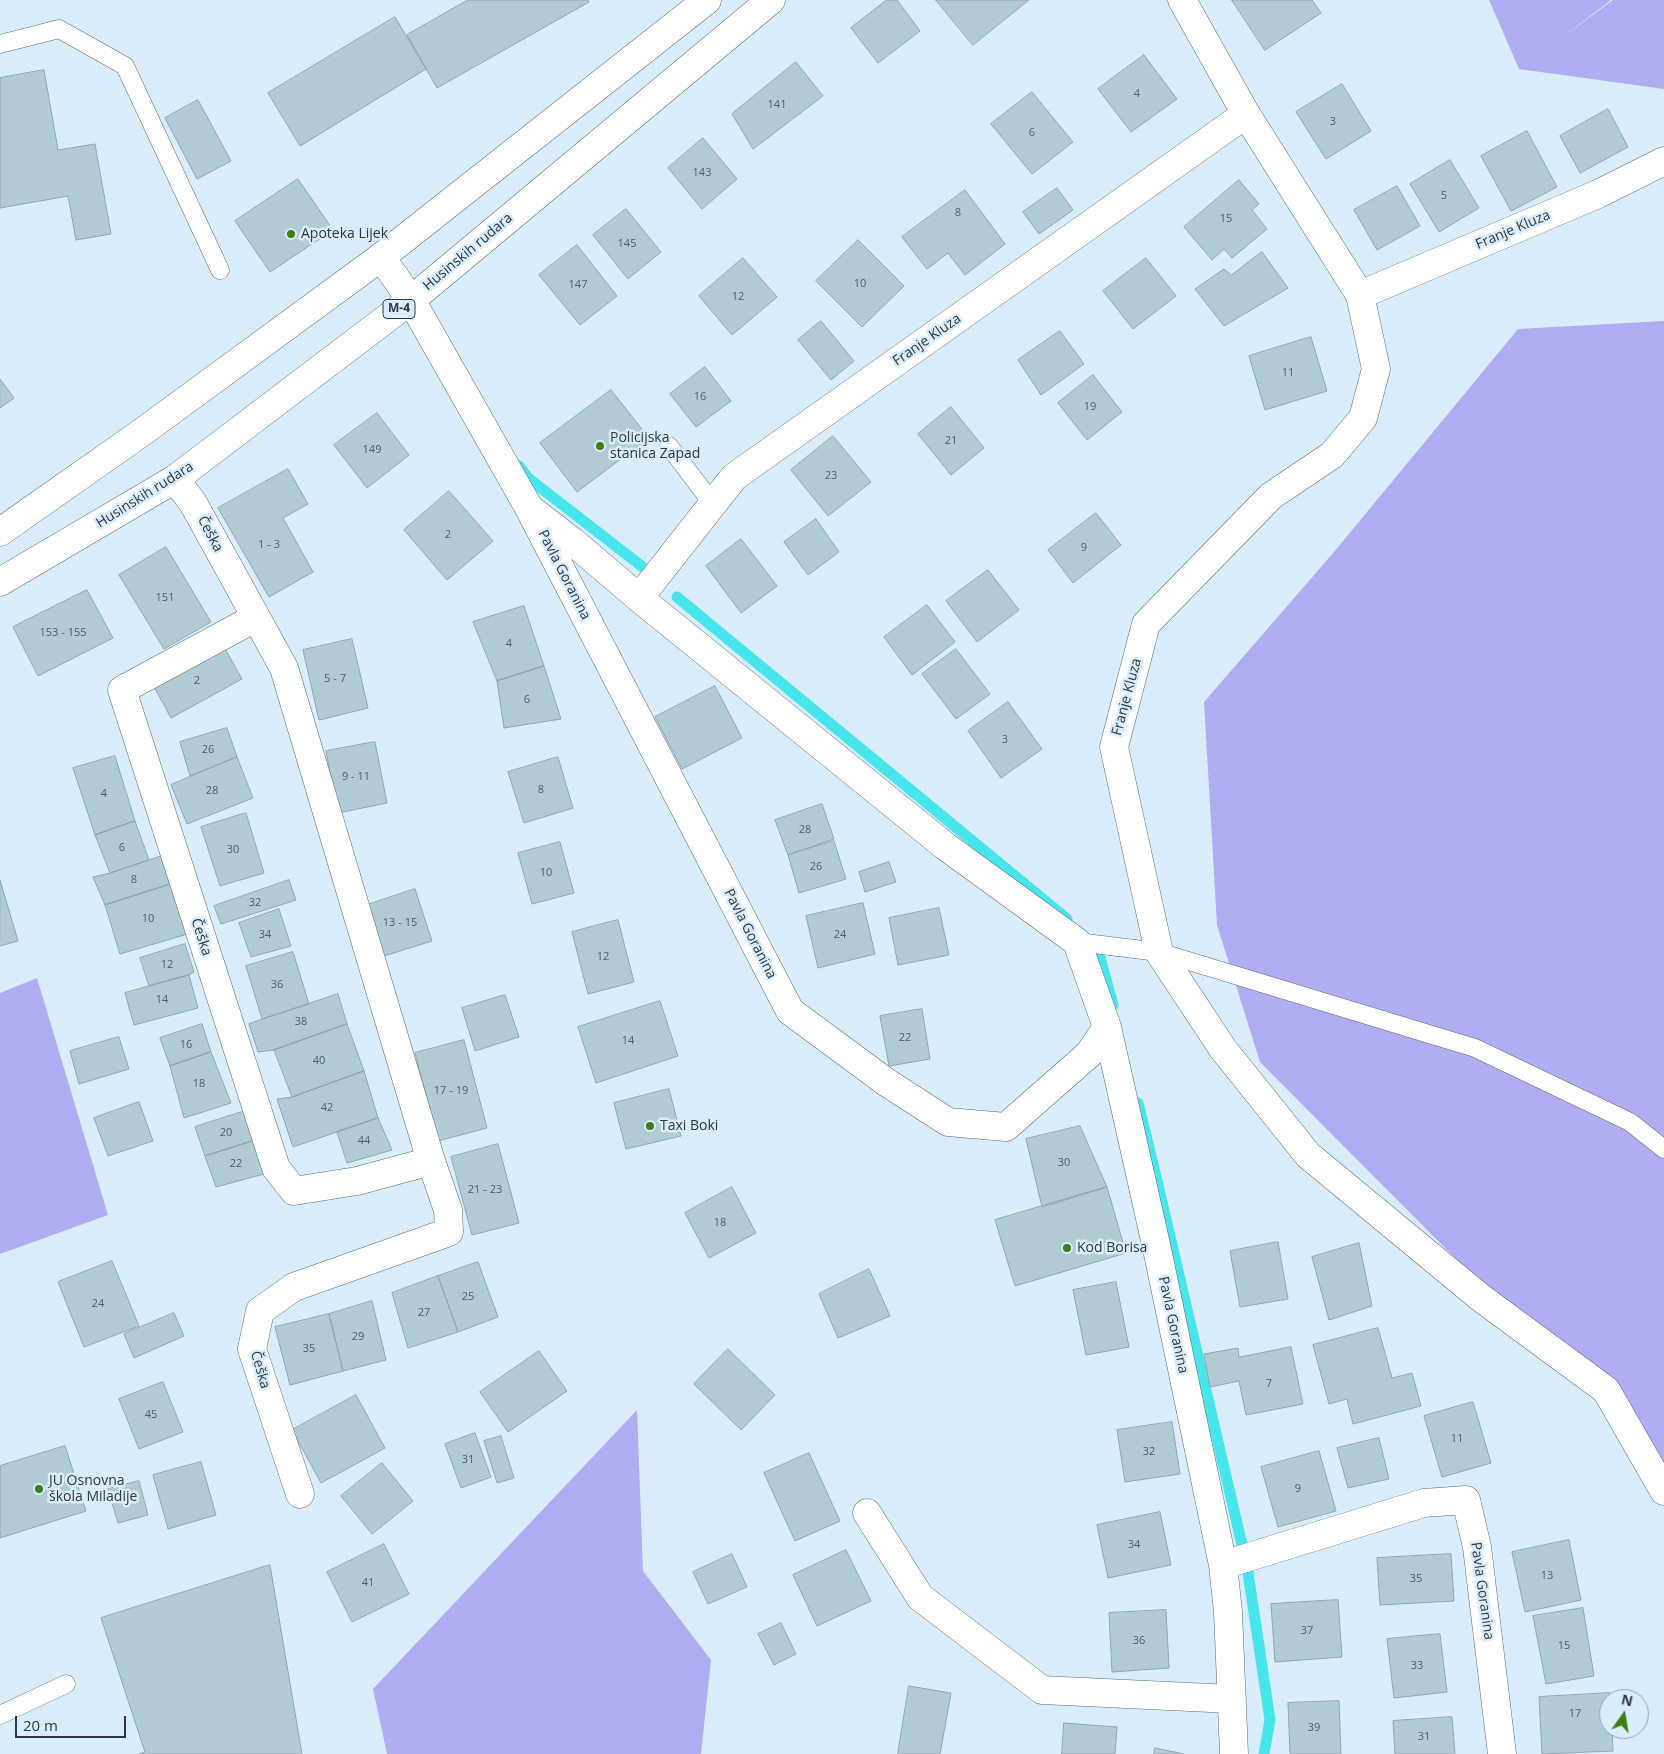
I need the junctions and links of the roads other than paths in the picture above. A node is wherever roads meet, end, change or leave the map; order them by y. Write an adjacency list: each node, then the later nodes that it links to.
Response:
1 (707, 0): 7 (street)
2 (771, 0): 10 (street, Husinskih rudara / M-4)
3 (1182, 0): 5 (street, Franje Kluza)
4 (0, 44): 8 (lane)
5 (1246, 114): 9 (street, Franje Kluza); 13 (street, Franje Kluza)
6 (1664, 161): 9 (street, Franje Kluza)
7 (381, 257): 10 (street, Pavla Goranina); 15 (street)
8 (220, 270)
9 (1360, 295): 20 (street, Franje Kluza)
10 (411, 300): 12 (street, Husinskih rudara / M-4); 14 (street, Pavla Goranina)
11 (669, 446): 13 (lane)
12 (175, 479): 16 (street, Husinskih rudara / M-4); 18 (street, Češka)
13 (713, 504): 17 (street, Franje Kluza)
14 (529, 508): 17 (street, Pavla Goranina); 21 (street, Pavla Goranina)
15 (0, 532)
16 (0, 582)
17 (639, 598): 19 (street, Pavla Goranina)
18 (255, 618): 23 (street, Češka); 23 (street, Češka)
19 (1077, 942): 20 (lane); 21 (street, Pavla Goranina)
20 (1159, 952): 22 (lane); 24 (street)
21 (1107, 1027): 27 (street, Pavla Goranina)
22 (1664, 1150)
23 (431, 1161): 25 (street, Češka)
24 (1664, 1491)
25 (300, 1494)
26 (867, 1513): 29 (street)
27 (1223, 1565): 29 (street, Pavla Goranina); 32 (street, Pavla Goranina)
28 (66, 1684): 30 (lane)
29 (1232, 1699): 31 (street, Pavla Goranina)
30 (0, 1715)
31 (1234, 1754)
32 (1502, 1754)

